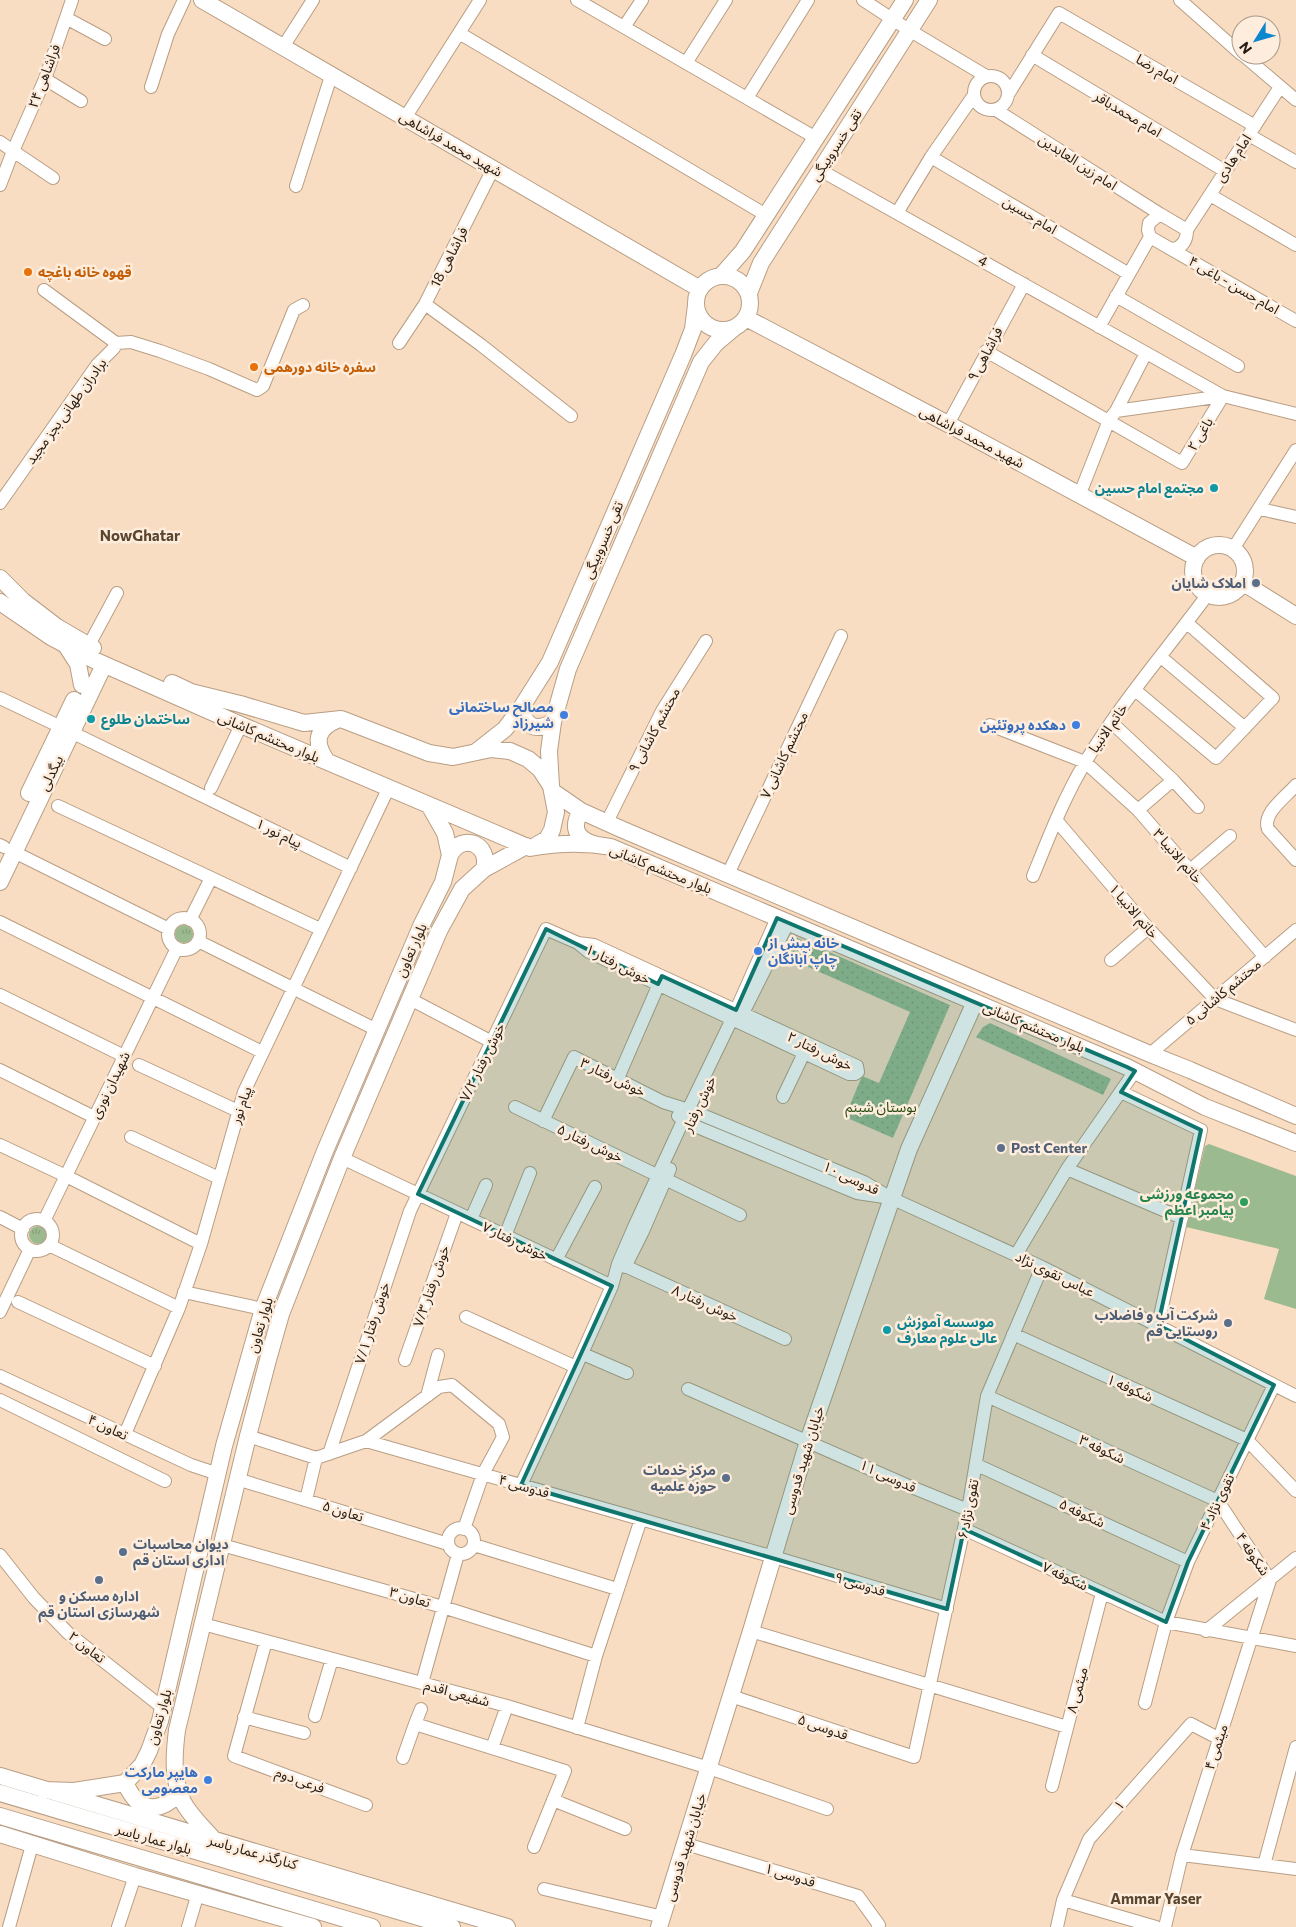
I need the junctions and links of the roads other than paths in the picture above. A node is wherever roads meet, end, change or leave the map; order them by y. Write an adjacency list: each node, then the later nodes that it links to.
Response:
1 (72, 0): 14 (street, فراشاهی ۲۴)
2 (184, 0): 28 (street)
3 (202, 0): 21 (main road, شهید محمد فراشاهی)
4 (313, 0): 21 (street)
5 (480, 0): 18 (street)
6 (577, 0): 16 (street)
7 (642, 0): 16 (street)
8 (726, 0): 23 (street)
9 (808, 0): 32 (street)
10 (862, 0): 15 (street)
11 (905, 0): 15 (main road, تقی خسروبیگی)
12 (929, 0): 17 (main road, تقی خسروبیگی)
13 (1180, 0): 20 (street)
14 (66, 18): 19 (street); 27 (street, فراشاهی ۲۴)
15 (892, 20): 17 (street); 38 (main road, تقی خسروبیگی)
16 (624, 27): 23 (street)
17 (909, 30): 26 (street); 44 (main road, تقی خسروبیگی)
18 (459, 33): 36 (street); 52 (street)
19 (105, 39)
20 (1231, 44)
21 (283, 47): 25 (main road, شهید محمد فراشاهی)
22 (1032, 55): 30 (street); 37 (street, امام رضا); 45 (street, امام محمدباقر)
23 (686, 63): 32 (street)
24 (1255, 65): 29 (street)
25 (331, 76): 36 (main road, شهید محمد فراشاهی); 48 (street)
26 (986, 76): 30 (street); 31 (street)
27 (45, 78): 34 (street); 40 (street, فراشاهی ۲۴)
28 (151, 87)
29 (1280, 87): 33 (street); 37 (street, امام هادی)
30 (1009, 94): 35 (street)
31 (974, 95): 35 (street); 41 (street)
32 (746, 98): 38 (street)
33 (1296, 100)
34 (81, 101)
35 (996, 110): 51 (street, امام زین العابدین)
36 (405, 118): 43 (main road, شهید محمد فراشاهی)
37 (1252, 130): 42 (street, امام رضا); 45 (street, امام هادی)
38 (816, 138): 52 (main road, تقی خسروبیگی)
39 (0, 142): 40 (street)
40 (14, 151): 46 (street); 47 (street, فراشاهی ۲۴)
41 (931, 157): 50 (street); 57 (street, امام حسین)
42 (1296, 162)
43 (493, 169): 60 (main road, شهید محمد فراشاهی); 64 (street, فراشاهی 18)
44 (820, 170): 50 (street, 4); 62 (main road, تقی خسروبیگی)
45 (1225, 171): 49 (street, امام هادی)
46 (53, 178)
47 (0, 185)
48 (296, 186)
49 (1210, 195): 53 (street, امام هادی); 55 (street)
50 (897, 213): 59 (street, 4)
51 (1160, 214): 53 (street, امام زین العابدین); 54 (street)
52 (766, 215): 58 (main road, تقی خسروبیگی)
53 (1187, 230): 56 (street, امام هادی)
54 (1150, 236): 56 (street, امام حسن - باغی ۴); 57 (street)
55 (1296, 245)
56 (1173, 250): 68 (street, امام حسن - باغی ۴)
57 (1129, 274): 63 (street)
58 (721, 276): 60 (main road); 62 (main road)
59 (1024, 284): 69 (street, 4); 73 (street, فراشاهی ۹)
60 (700, 289): 66 (main road)
61 (44, 290): 72 (street, برادران طهانی بجز مجید)
62 (749, 293): 67 (main road)
63 (1116, 296): 69 (street); 75 (street)
64 (426, 304): 71 (street, فراشاهی 18); 78 (street)
65 (303, 305): 72 (street)
66 (696, 305): 70 (main road); 104 (main road, تقی خسروبیگی)
67 (746, 318): 70 (main road); 80 (main road, شهید محمد فراشاهی)
68 (1296, 321)
69 (1100, 327): 74 (street, 4)
70 (734, 328): 106 (main road, تقی خسروبیگی)
71 (399, 343)
72 (116, 344): 83 (street, برادران طهانی بجز مجید)
73 (986, 351): 79 (street); 80 (street, فراشاهی ۹)
74 (1146, 353): 76 (street, 4); 79 (street)
75 (1238, 366)
76 (1223, 396): 77 (street); 79 (street); 79 (street, باغی ۲)
77 (1296, 414)
78 (571, 416)
79 (1112, 416): 82 (street)
80 (948, 424): 87 (main road, شهید محمد فراشاهی)
81 (1296, 451): 84 (street)
82 (1083, 486)
83 (0, 503)
84 (1260, 510): 85 (street); 86 (street)
85 (1296, 517)
86 (1234, 549): 87 (main road); 89 (main road)
87 (1197, 558): 91 (main road)
88 (0, 578): 98 (main road, بلوار محتشم کاشانی)
89 (1242, 582): 91 (main road); 93 (main road)
90 (117, 593): 98 (street)
91 (1208, 594): 94 (street, خاتم الانبیا)
92 (0, 602): 97 (main road, بلوار محتشم کاشانی)
93 (1296, 616)
94 (1187, 623): 99 (street, خاتم الانبیا); 110 (street)
95 (841, 636): 136 (street, محتشم کاشانی ۷)
96 (706, 640): 126 (street, محتشم کاشانی ۹)
97 (61, 643): 98 (main road, بلوار محتشم کاشانی); 100 (main road)
98 (96, 657): 100 (main road, بیگدلی); 103 (main road, بلوار محتشم کاشانی); 108 (main road, بلوار محتشم کاشانی); 111 (main road, بیگدلی)
99 (1160, 657): 101 (street, خاتم الانبیا); 110 (street)
100 (82, 685): 111 (main road, بیگدلی)
101 (1135, 690): 107 (street, خاتم الانبیا); 110 (street)
102 (0, 698): 111 (street, پیام نور ۱)
103 (240, 704): 105 (main road, بلوار محتشم کاشانی); 108 (main road)
104 (521, 708): 106 (main road); 112 (main road, تقی خسروبیگی)
105 (341, 718): 112 (main road, بلوار محتشم کاشانی); 113 (main road)
106 (553, 722): 118 (main road, تقی خسروبیگی)
107 (1111, 722): 114 (street, خاتم الانبیا); 115 (street)
108 (237, 723): 113 (main road, بلوار محتشم کاشانی); 119 (street)
109 (990, 724): 114 (street)
110 (1245, 728)
111 (66, 729): 119 (street, پیام نور ۱); 130 (main road, بیگدلی)
112 (473, 753): 118 (main road, بلوار محتشم کاشانی)
113 (326, 760): 117 (main road, بلوار محتشم کاشانی)
114 (1085, 762): 123 (street, خاتم الانبیا ۳); 125 (street, خاتم الانبیا)
115 (1174, 780): 122 (street); 123 (street)
116 (1296, 786): 132 (street)
117 (389, 787): 120 (main road, بلوار محتشم کاشانی); 133 (street, پیام نور)
118 (551, 789): 124 (main road, بلوار محتشم کاشانی); 129 (main road, تقی خسروبیگی)
119 (209, 794): 133 (street, پیام نور ۱)
120 (429, 805): 129 (main road, بلوار محتشم کاشانی); 131 (main road, بلوار تعاون)
121 (58, 806): 138 (street)
122 (1198, 808)
123 (1138, 810): 135 (street, خاتم الانبیا ۳)
124 (581, 811): 126 (main road, بلوار محتشم کاشانی); 128 (main road)
125 (1056, 820): 137 (street, خاتم الانبیا); 143 (street, خاتم الانبیا ۱)
126 (607, 822): 136 (main road, بلوار محتشم کاشانی)
127 (1230, 836): 135 (street)
128 (594, 844): 129 (main road, بلوار محتشم کاشانی); 141 (main road, بلوار محتشم کاشانی)
129 (528, 847): 134 (main road, بلوار تعاون)
130 (4, 849): 139 (main road, بیگدلی); 144 (street)
131 (450, 855): 134 (main road); 160 (main road, بلوار تعاون)
132 (1296, 860)
133 (351, 868): 145 (street, پیام نور)
134 (484, 869): 156 (main road, بلوار تعاون)
135 (1190, 870): 150 (street, خاتم الانبیا ۳)
136 (728, 874): 165 (main road, بلوار محتشم کاشانی)
137 (1033, 876)
138 (211, 878): 140 (street); 145 (street)
139 (0, 882)
140 (190, 920): 144 (street); 148 (street)
141 (782, 920): 158 (main road, بلوار محتشم کاشانی); 159 (street, خوش رفتار)
142 (0, 922): 155 (street)
143 (1148, 928): 151 (street); 157 (street, خاتم الانبیا ۱)
144 (169, 929): 149 (street)
145 (320, 929): 153 (street, پیام نور)
146 (546, 929): 152 (street, خوش رفتار ۱); 162 (street, خوش رفتار ۷/۲)
147 (1294, 935): 150 (street, محتشم کاشانی ۵)
148 (198, 942): 149 (street); 153 (street)
149 (177, 948): 155 (street, شهیدان نوری)
150 (1265, 957): 157 (street, محتشم کاشانی ۵)
151 (1111, 960)
152 (660, 980): 159 (street, خوش رفتار ۱); 170 (street)
153 (292, 988): 160 (street); 163 (street, پیام نور)
154 (0, 995): 166 (street)
155 (153, 997): 163 (street); 166 (street, شهیدان نوری)
156 (410, 999): 162 (street); 182 (main road, بلوار تعاون)
157 (1215, 999): 161 (street); 165 (street, محتشم کاشانی ۵)
158 (975, 1002): 168 (main road, بلوار محتشم کاشانی); 191 (main road, خیابان شهید قدوسی)
159 (737, 1016): 164 (street, خوش رفتار ۲); 164 (street, خوش رفتار ۲); 177 (street, خوش رفتار)
160 (376, 1030): 211 (main road, بلوار تعاون)
161 (1296, 1030)
162 (492, 1042): 190 (street, خوش رفتار ۷/۲)
163 (262, 1052): 174 (street, پیام نور)
164 (804, 1054): 172 (street)
165 (1150, 1054): 175 (main road, بلوار محتشم کاشانی)
166 (124, 1056): 176 (street, شهیدان نوری)
167 (140, 1065): 174 (street)
168 (1135, 1071): 171 (street); 180 (main road, بلوار محتشم کاشانی)
169 (6, 1073): 176 (street)
170 (618, 1078): 177 (street, خوش رفتار ۳); 178 (street, خوش رفتار ۳)
171 (1120, 1092): 183 (street); 195 (street)
172 (783, 1097)
173 (515, 1107): 178 (street, خوش رفتار ۵)
174 (238, 1111): 186 (street, پیام نور)
175 (1296, 1116)
176 (94, 1117): 185 (street, شهیدان نوری)
177 (689, 1117): 187 (street, خوش رفتار); 191 (street, قدوسی ۱۰)
178 (543, 1121): 187 (street, خوش رفتار ۵)
179 (131, 1136): 186 (street)
180 (1296, 1143)
181 (0, 1145): 185 (street)
182 (342, 1158): 190 (street, خوش رفتار ۷); 231 (main road, بلوار تعاون)
183 (1067, 1170): 195 (street); 203 (street)
184 (530, 1173): 199 (street)
185 (66, 1176): 197 (street, شهیدان نوری); 200 (street)
186 (219, 1178): 200 (street, پیام نور)
187 (662, 1178): 193 (street, خوش رفتار ۵); 205 (street, خوش رفتار); 207 (street, خوش رفتار)
188 (486, 1185): 196 (street)
189 (595, 1186): 204 (street)
190 (418, 1194): 192 (street, خوش رفتار ۷); 235 (street, خوش رفتار ۷/۱)
191 (891, 1198): 203 (street, عباس تقوی نژاد); 234 (main road, خیابان شهید قدوسی)
192 (457, 1213): 196 (street, خوش رفتار ۷); 219 (street, خوش رفتار ۷/۳)
193 (740, 1216)
194 (0, 1217): 198 (street)
195 (1182, 1218): 214 (street)
196 (471, 1220): 199 (street, خوش رفتار ۷)
197 (44, 1221): 198 (street); 201 (street)
198 (23, 1229): 202 (street)
199 (505, 1236): 204 (street, خوش رفتار ۷)
200 (200, 1244): 208 (street, پیام نور)
201 (49, 1245): 202 (street); 210 (street)
202 (30, 1249): 209 (street)
203 (1016, 1256): 206 (street, عباس تقوی نژاد)
204 (556, 1260): 207 (street, خوش رفتار ۷)
205 (625, 1266): 207 (street, خوش رفتار); 216 (street, خوش رفتار ۸)
206 (1042, 1267): 214 (street, عباس تقوی نژاد); 215 (street, تقوی نژاد ۶)
207 (612, 1286): 217 (street, خوش رفتار)
208 (184, 1292): 210 (street, پیام نور); 211 (street)
209 (9, 1297): 212 (street); 220 (street)
210 (179, 1308): 220 (street, پیام نور)
211 (263, 1309): 238 (main road, بلوار تعاون)
212 (0, 1312)
213 (466, 1317): 221 (street)
214 (1158, 1325): 224 (street, عباس تقوی نژاد)
215 (1013, 1334): 227 (street, تقوی نژاد ۶); 232 (street, شکوفه ۱)
216 (785, 1339)
217 (582, 1354): 221 (street, خوش رفتار); 222 (street)
218 (438, 1355): 226 (street)
219 (405, 1360)
220 (155, 1366): 230 (street, پیام نور)
221 (576, 1367): 242 (street, خوش رفتار)
222 (627, 1373)
223 (0, 1376): 230 (street, تعاون ۴)
224 (1274, 1385): 228 (street, عباس تقوی نژاد); 232 (street, تقوی نژاد ۴)
225 (688, 1389): 234 (street, قدوسی ۱۱)
226 (427, 1396): 233 (street); 239 (street)
227 (987, 1396): 237 (street, تقوی نژاد ۶); 245 (street, شکوفه ۳)
228 (1296, 1396)
229 (0, 1400): 241 (street)
230 (125, 1434): 238 (street, تعاون ۴)
231 (248, 1436): 236 (street); 240 (main road, بلوار تعاون)
232 (1247, 1440): 243 (street); 245 (street, تقوی نژاد ۴)
233 (366, 1441): 235 (street); 239 (street, قدوسی ۴)
234 (808, 1441): 246 (street, قدوسی ۱۱); 255 (main road, خیابان شهید قدوسی)
235 (329, 1454): 236 (street)
236 (316, 1458): 244 (street)
237 (977, 1464): 246 (street, تقوی نژاد ۶); 257 (street, شکوفه ۵)
238 (218, 1474): 240 (main road); 277 (main road, بلوار تعاون)
239 (483, 1474): 242 (street, قدوسی ۴); 248 (street)
240 (237, 1479): 244 (street, تعاون ۵); 251 (main road, بلوار تعاون)
241 (165, 1482)
242 (521, 1485): 247 (street, قدوسی ۴)
243 (1296, 1491)
244 (306, 1500): 250 (street, تعاون ۵)
245 (1218, 1501): 257 (street, تقوی نژاد ۴); 258 (street, شکوفه ۴)
246 (968, 1510): 249 (street, تقوی نژاد ۶)
247 (641, 1519): 255 (street, قدوسی ۴); 259 (street)
248 (464, 1529): 250 (street); 252 (street)
249 (964, 1529): 260 (street, شکوفه ۷); 262 (street, تقوی نژاد ۶)
250 (448, 1544): 253 (street)
251 (222, 1545): 261 (street, تعاون ۳); 264 (main road, بلوار تعاون)
252 (474, 1545): 253 (street); 259 (street)
253 (458, 1554): 261 (street)
254 (0, 1555): 277 (street, تعاون ۲)
255 (774, 1557): 262 (street, قدوسی ۹); 265 (main road, خیابان شهید قدوسی)
256 (1296, 1558): 258 (street)
257 (1188, 1562): 263 (street, تقوی نژاد ۴)
258 (1270, 1580): 266 (street); 267 (street, شکوفه ۴)
259 (617, 1589): 270 (street)
260 (1102, 1593): 263 (street, شکوفه ۷); 282 (street, میثمی ۸)
261 (443, 1606): 270 (street, تعاون ۳); 272 (street)
262 (946, 1610): 273 (street, تقوی نژاد ۶)
263 (1166, 1622): 266 (street, شکوفه ۷); 275 (street, تقوی نژاد ۴)
264 (203, 1624): 268 (street, شفیعی اقدم); 295 (main road, بلوار تعاون)
265 (751, 1630): 273 (street); 274 (main road, خیابان شهید قدوسی)
266 (1206, 1631): 267 (street, شکوفه ۷)
267 (1251, 1639): 269 (street, شکوفه ۷); 285 (street, میثمی ۴)
268 (266, 1641): 271 (street, شفیعی اقدم); 280 (street)
269 (1296, 1646)
270 (596, 1656): 283 (street)
271 (332, 1659): 272 (street, شفیعی اقدم); 279 (street)
272 (422, 1683): 276 (street, شفیعی اقدم)
273 (930, 1686): 282 (street); 288 (street, تقوی نژاد ۶)
274 (731, 1696): 288 (street, قدوسی ۵); 290 (main road, خیابان شهید قدوسی)
275 (1145, 1704)
276 (507, 1706): 283 (street, شفیعی اقدم); 287 (street)
277 (163, 1708): 292 (main road, بلوار تعاون)
278 (421, 1709): 281 (street)
279 (315, 1716)
280 (244, 1717): 284 (street); 298 (street, فرعی دوم)
281 (415, 1724): 287 (street); 289 (street)
282 (1067, 1727): 293 (street, میثمی ۸)
283 (578, 1728): 290 (street, شفیعی اقدم)
284 (304, 1733)
285 (1218, 1738): 307 (street, میثمی ۴); 313 (street, ۱)
286 (1296, 1747): 308 (street)
287 (492, 1748): 297 (street)
288 (914, 1757)
289 (403, 1758)
290 (709, 1768): 299 (street, شفیعی اقدم); 305 (main road, خیابان شهید قدوسی)
291 (0, 1776): 294 (main road, کنارگذر عمار یاسر)
292 (125, 1783): 294 (main road); 295 (main road)
293 (1052, 1786)
294 (44, 1790): 303 (main road, کنارگذر عمار یاسر)
295 (178, 1790): 303 (main road, بلوار تعاون)
296 (0, 1793): 321 (main road, بلوار عمار یاسر)
297 (553, 1800): 301 (street); 306 (street)
298 (366, 1805)
299 (827, 1809)
300 (0, 1816): 320 (main road, بلوار عمار یاسر)
301 (625, 1829)
302 (0, 1834): 304 (main road)
303 (215, 1841): 322 (main road, کنارگذر عمار یاسر)
304 (32, 1844): 310 (main road); 316 (street)
305 (686, 1844): 315 (main road, خیابان شهید قدوسی); 323 (street, قدوسی ۱)
306 (534, 1847)
307 (1182, 1855): 308 (street); 326 (street, میثمی ۴)
308 (1264, 1865): 309 (street)
309 (1296, 1869)
310 (135, 1876): 312 (main road); 317 (street)
311 (544, 1889): 315 (street)
312 (198, 1893): 314 (main road); 318 (street)
313 (1063, 1900): 324 (street, ۱); 325 (street)
314 (272, 1921): 319 (main road)
315 (661, 1922)
316 (9, 1927)
317 (118, 1927)
318 (188, 1927)
319 (313, 1927)
320 (372, 1927)
321 (452, 1927)
322 (507, 1927)
323 (878, 1927)
324 (1057, 1927)
325 (1156, 1927)
326 (1165, 1927)

